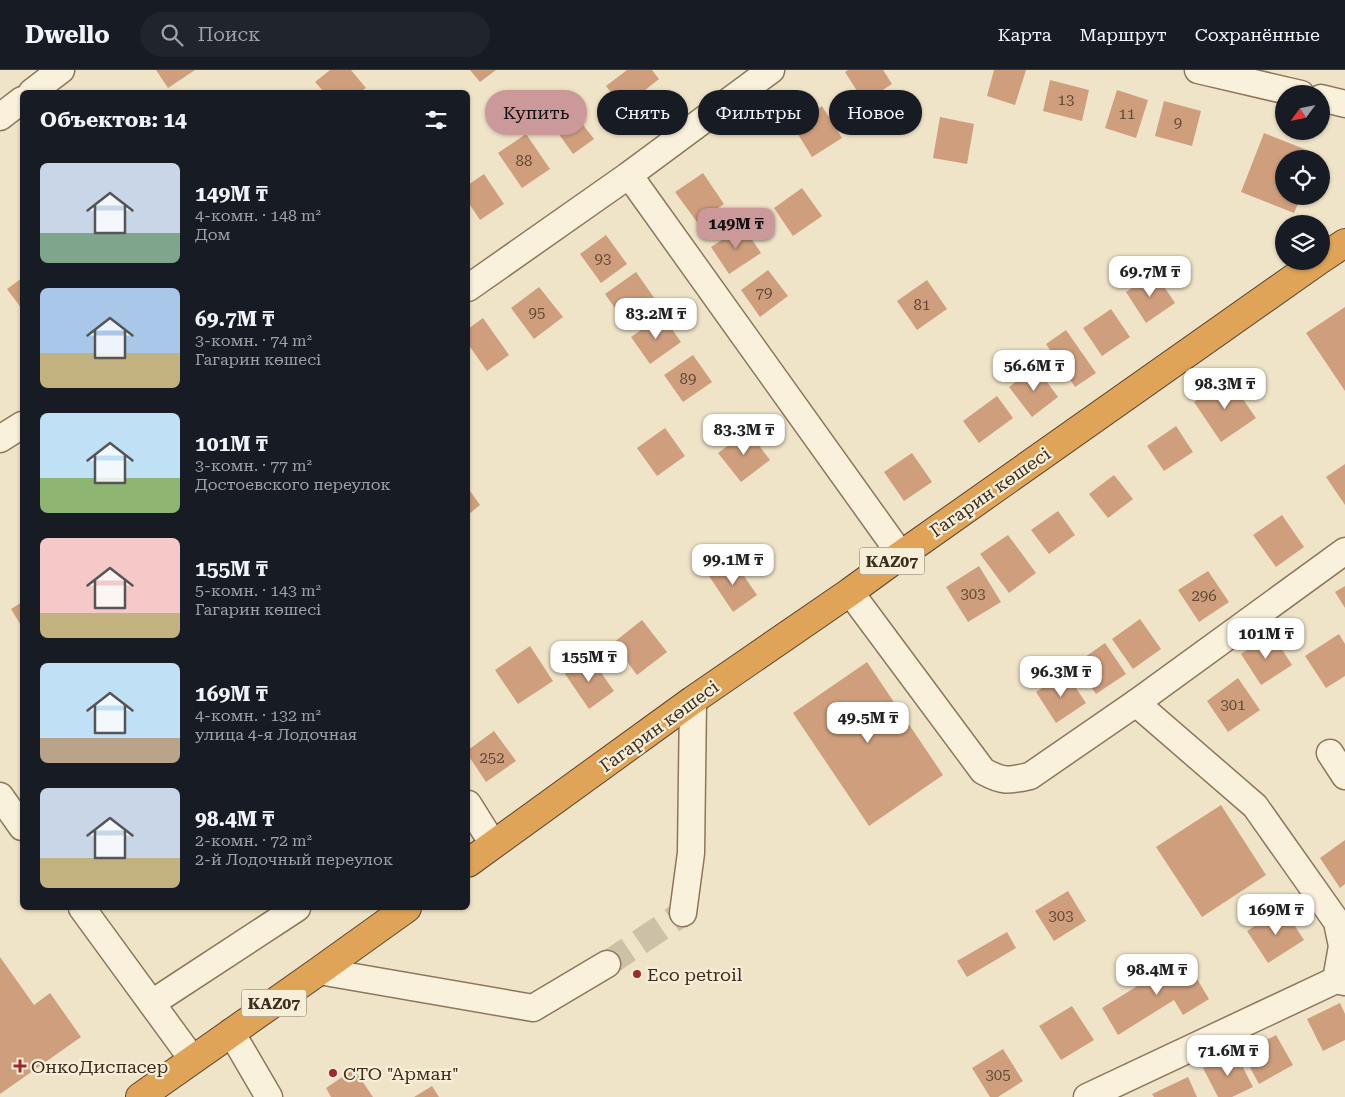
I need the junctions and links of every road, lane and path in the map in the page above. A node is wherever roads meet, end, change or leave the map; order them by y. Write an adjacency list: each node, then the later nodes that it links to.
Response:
1 (61, 70): 5 (street)
2 (771, 70): 10 (street)
3 (1198, 70): 4 (street)
4 (1275, 88)
5 (35, 90)
6 (1330, 100): 8 (street)
7 (20, 102): 9 (street)
8 (1345, 104)
9 (0, 117)
10 (629, 175): 14 (street); 18 (street)
11 (1345, 243): 12 (highway)
12 (1330, 253)
13 (1305, 270): 18 (highway, Гагарин көшесі / KAZ07)
14 (470, 287)
15 (20, 426): 16 (street)
16 (0, 439)
17 (1345, 551): 21 (street)
18 (901, 555): 19 (highway, Гагарин көшесі / KAZ07)
19 (850, 592): 20 (highway, Гагарин көшесі / KAZ07); 21 (street)
20 (693, 700): 27 (highway, Гагарин көшесі / KAZ07); 32 (street)
21 (1136, 702): 35 (street)
22 (1330, 753): 23 (street)
23 (1345, 776)
24 (0, 796): 26 (street)
25 (470, 807): 27 (street)
26 (20, 824)
27 (494, 844): 28 (highway, Гагарин көшесі / KAZ07)
28 (470, 862)
29 (83, 910): 36 (street)
30 (293, 910): 36 (street)
31 (404, 910): 34 (highway, KAZ07)
32 (682, 913)
33 (607, 964): 34 (street)
34 (319, 972): 37 (highway, KAZ07)
35 (1340, 981): 41 (street)
36 (152, 1004): 38 (street)
37 (231, 1032): 38 (highway, KAZ07); 40 (street)
38 (193, 1060): 39 (highway, KAZ07)
39 (140, 1097)
40 (269, 1097)
41 (1087, 1097)

